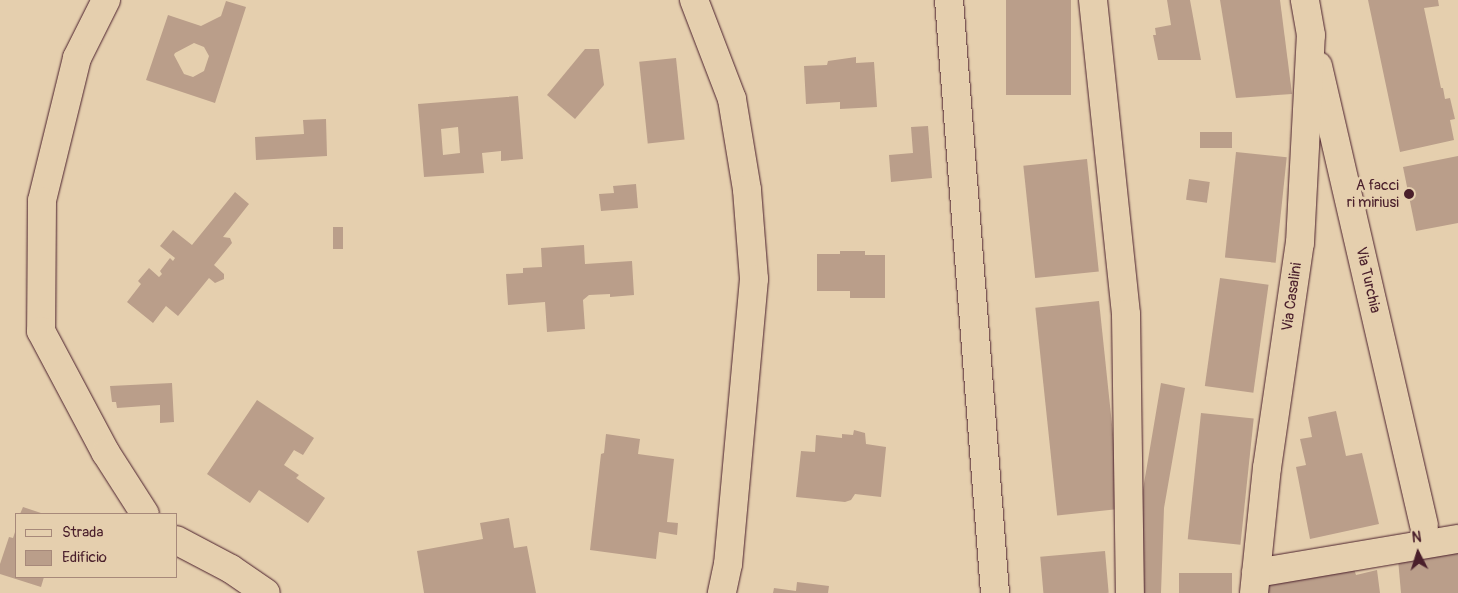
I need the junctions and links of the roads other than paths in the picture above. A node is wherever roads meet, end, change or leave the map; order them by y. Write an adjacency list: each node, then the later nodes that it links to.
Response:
1 (106, 0): 7 (street)
2 (694, 0): 13 (street)
3 (949, 0): 14 (street)
4 (1093, 0): 15 (street)
5 (1305, 0): 6 (street, Via Casalini)
6 (1311, 35): 8 (street, Via Turchia); 11 (street, Via Casalini)
7 (144, 513)
8 (1424, 525)
9 (1458, 539): 11 (street)
10 (178, 541): 12 (street)
11 (1255, 583)
12 (266, 593)
13 (722, 593)
14 (995, 593)
15 (1130, 593)

